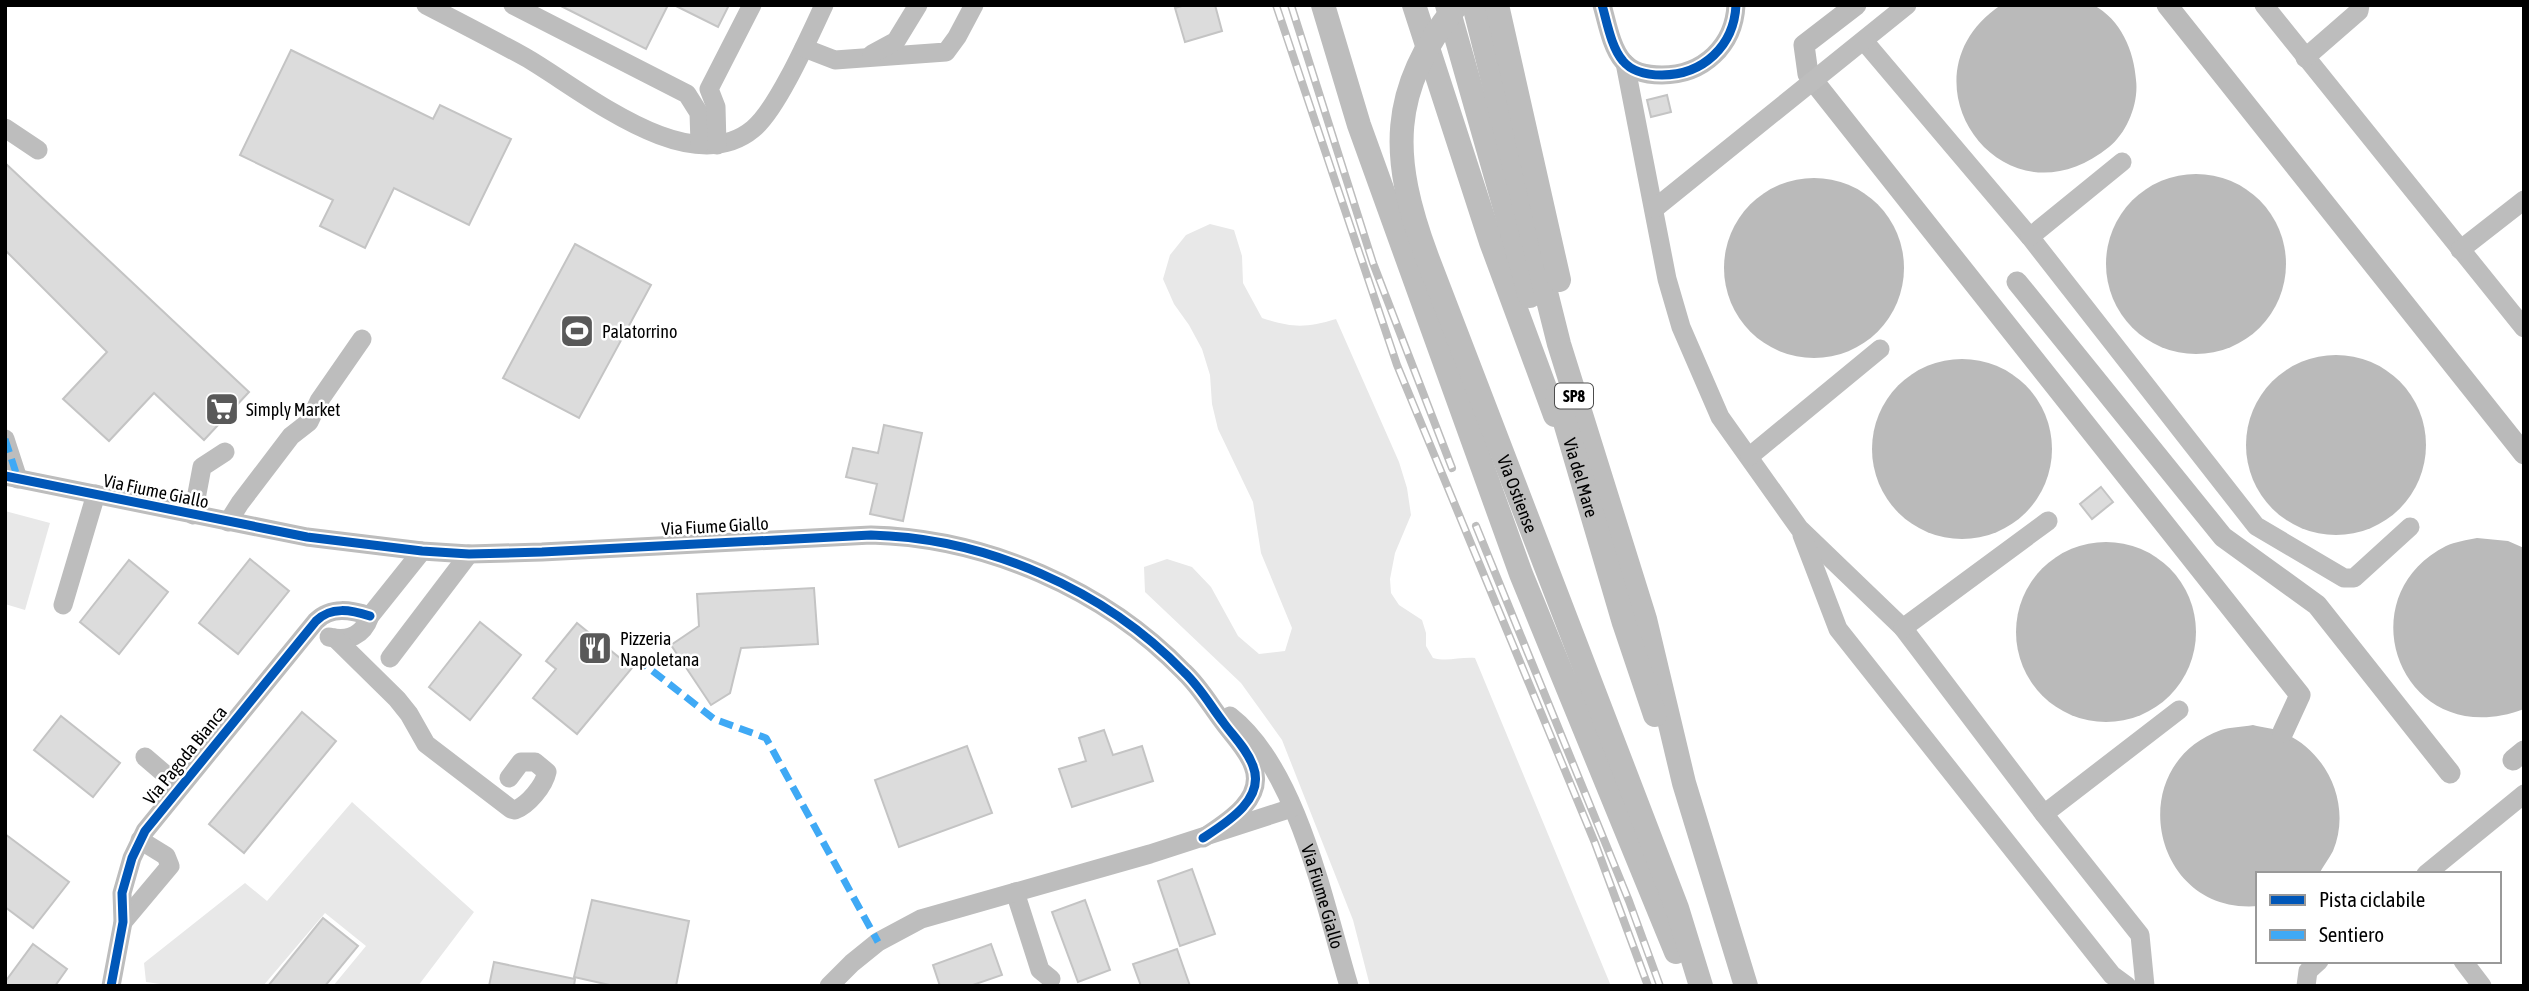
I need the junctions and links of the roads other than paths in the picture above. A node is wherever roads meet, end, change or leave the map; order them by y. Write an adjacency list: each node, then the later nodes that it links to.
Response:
1 (426, 5): 24 (street)
2 (513, 5): 24 (street)
3 (752, 5): 24 (street)
4 (824, 5): 19 (street)
5 (918, 5): 20 (street)
6 (974, 5): 20 (street)
7 (1323, 5): 74 (main road, Via Ostiense)
8 (1414, 5): 40 (main road)
9 (1447, 5): 40 (main road, Via del Mare / SP8)
10 (1457, 5): 75 (main road, Via Ostiense)
11 (1474, 5): 37 (main road, Via del Mare / SP8)
12 (1497, 5): 37 (main road)
13 (1602, 5): 22 (street)
14 (1736, 5): 22 (street)
15 (1907, 5): 18 (street)
16 (2264, 5): 21 (street)
17 (2360, 5): 21 (street)
18 (1864, 41): 28 (street); 29 (street)
19 (804, 48): 20 (street); 24 (street)
20 (868, 56)
21 (2305, 58): 30 (street)
22 (1625, 63): 28 (street)
23 (5, 128): 25 (street)
24 (708, 145)
25 (38, 150)
26 (2122, 162): 29 (street)
27 (2524, 200): 30 (street)
28 (1654, 209): 36 (street)
29 (2029, 237): 44 (street)
30 (2460, 250): 31 (street)
31 (2524, 328)
32 (362, 339): 43 (street)
33 (1880, 349): 36 (street)
34 (5, 439): 38 (street)
35 (225, 452): 41 (street)
36 (1750, 456): 45 (street)
37 (1597, 466): 58 (main road, Via del Mare / SP8)
38 (12, 477): 39 (street, Via Fiume Giallo)
39 (96, 494): 41 (street, Via Fiume Giallo); 48 (street)
40 (1589, 509): 58 (main road, Via del Mare / SP8)
41 (193, 515): 43 (street, Via Fiume Giallo)
42 (2048, 521): 51 (street)
43 (228, 523): 46 (street, Via Fiume Giallo)
44 (2410, 527)
45 (1799, 528): 51 (street); 77 (street)
46 (422, 551): 47 (street, Via Fiume Giallo); 49 (street)
47 (469, 554): 53 (street); 54 (street, Via Fiume Giallo)
48 (64, 605)
49 (370, 616): 50 (street, Via Pagoda Bianca); 52 (street)
50 (310, 626): 52 (street); 59 (street, Via Pagoda Bianca)
51 (1903, 628): 62 (street)
52 (335, 638): 57 (street)
53 (390, 658)
54 (1206, 696): 61 (street, Via Fiume Giallo); 63 (street, Via Fiume Giallo)
55 (2179, 710): 62 (street)
56 (145, 757): 59 (street)
57 (509, 778)
58 (1684, 783): 76 (main road, Via del Mare / SP8)
59 (180, 787): 64 (street, Via Pagoda Bianca)
60 (2523, 796): 65 (street)
61 (1292, 808): 63 (street, Via Fiume Giallo); 73 (street, Via Fiume Giallo)
62 (2044, 814): 78 (street)
63 (1203, 838): 66 (street, Via Fiume Giallo)
64 (140, 840): 67 (street, Via Pagoda Bianca); 67 (street, Via Pagoda Bianca)
65 (2428, 872)
66 (1015, 892): 70 (street); 72 (street, Via Fiume Giallo)
67 (123, 922): 71 (street, Via Pagoda Bianca)
68 (2317, 963): 79 (street)
69 (2465, 963): 80 (street)
70 (1051, 979)
71 (111, 986)
72 (829, 986)
73 (1349, 986)
74 (1690, 986)
75 (1701, 986)
76 (1746, 986)
77 (2127, 986)
78 (2145, 986)
79 (2306, 986)
80 (2483, 986)

